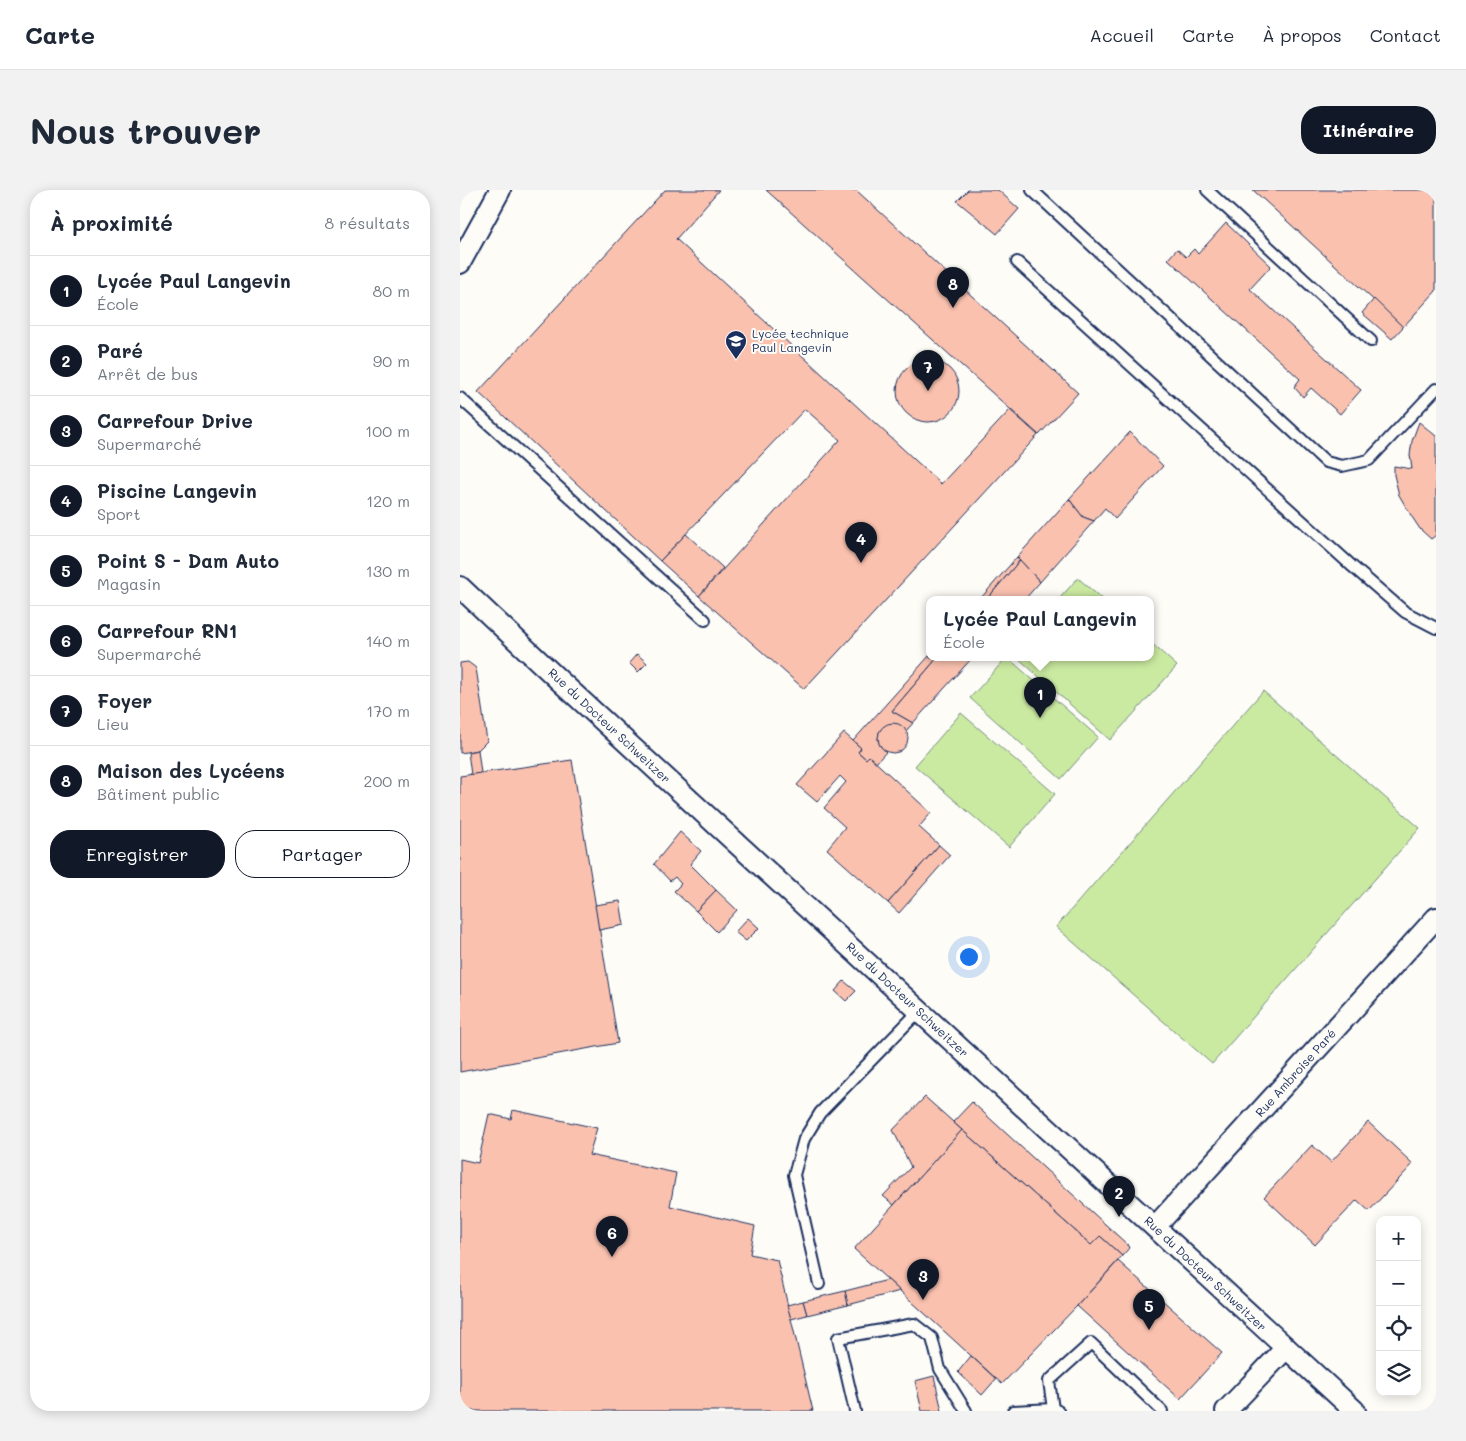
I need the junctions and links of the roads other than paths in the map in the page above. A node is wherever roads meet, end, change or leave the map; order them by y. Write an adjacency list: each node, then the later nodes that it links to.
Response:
1 (500, 190): 5 (street)
2 (1032, 190): 7 (lane)
3 (1207, 190): 6 (lane)
4 (1017, 262): 11 (lane)
5 (460, 263)
6 (1371, 341)
7 (1436, 389)
8 (460, 398): 10 (lane)
9 (460, 587): 13 (street, Rue du Docteur Schweitzer)
10 (705, 620)
11 (1436, 628)
12 (1436, 918): 14 (street, Rue Ambroise Paré)
13 (918, 1011): 14 (street, Rue du Docteur Schweitzer); 15 (lane)
14 (1155, 1227): 16 (street, Rue du Docteur Schweitzer)
15 (819, 1284)
16 (1286, 1348): 22 (street); 23 (street, Rue du Docteur Schweitzer)
17 (1055, 1410): 20 (lane); 21 (lane)
18 (855, 1411): 19 (lane)
19 (966, 1411)
20 (1013, 1411)
21 (1162, 1411)
22 (1226, 1411)
23 (1355, 1411)

